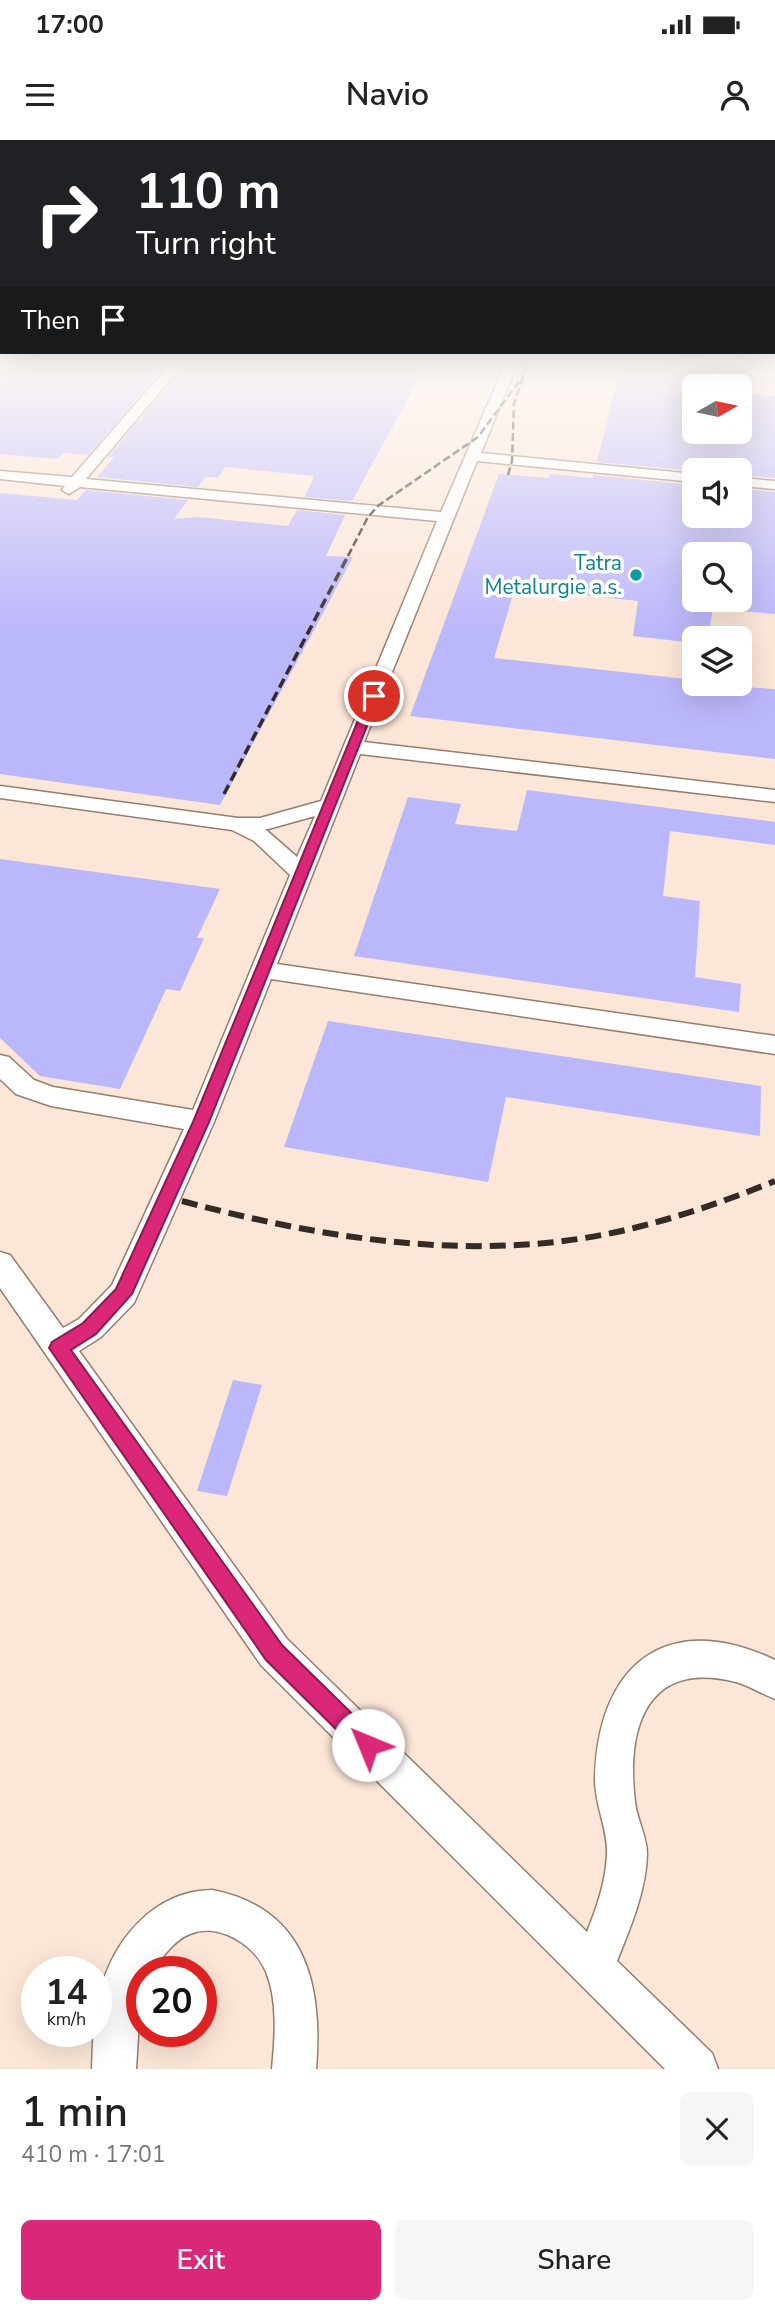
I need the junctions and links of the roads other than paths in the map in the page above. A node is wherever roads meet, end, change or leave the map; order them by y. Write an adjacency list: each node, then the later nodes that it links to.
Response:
1 (102, 452): 6 (lane)
2 (474, 452): 3 (lane)
3 (472, 456): 5 (lane); 10 (lane)
4 (0, 475): 6 (lane)
5 (682, 477)
6 (76, 482): 9 (lane); 10 (lane)
7 (752, 483): 8 (lane)
8 (775, 485)
9 (63, 497)
10 (446, 517): 11 (lane)
11 (353, 747): 13 (lane); 14 (lane)
12 (0, 792): 15 (lane)
13 (775, 796)
14 (330, 805): 15 (lane); 16 (lane)
15 (237, 824): 16 (lane)
16 (302, 874): 17 (lane)
17 (263, 971): 18 (lane); 20 (lane)
18 (775, 1045)
19 (0, 1064): 20 (lane)
20 (201, 1122): 22 (lane)
21 (0, 1264): 22 (lane)
22 (59, 1348): 24 (lane)
23 (775, 1681): 24 (lane)
24 (593, 1968): 27 (lane)
25 (114, 2069): 26 (lane)
26 (294, 2069)
27 (696, 2069)

